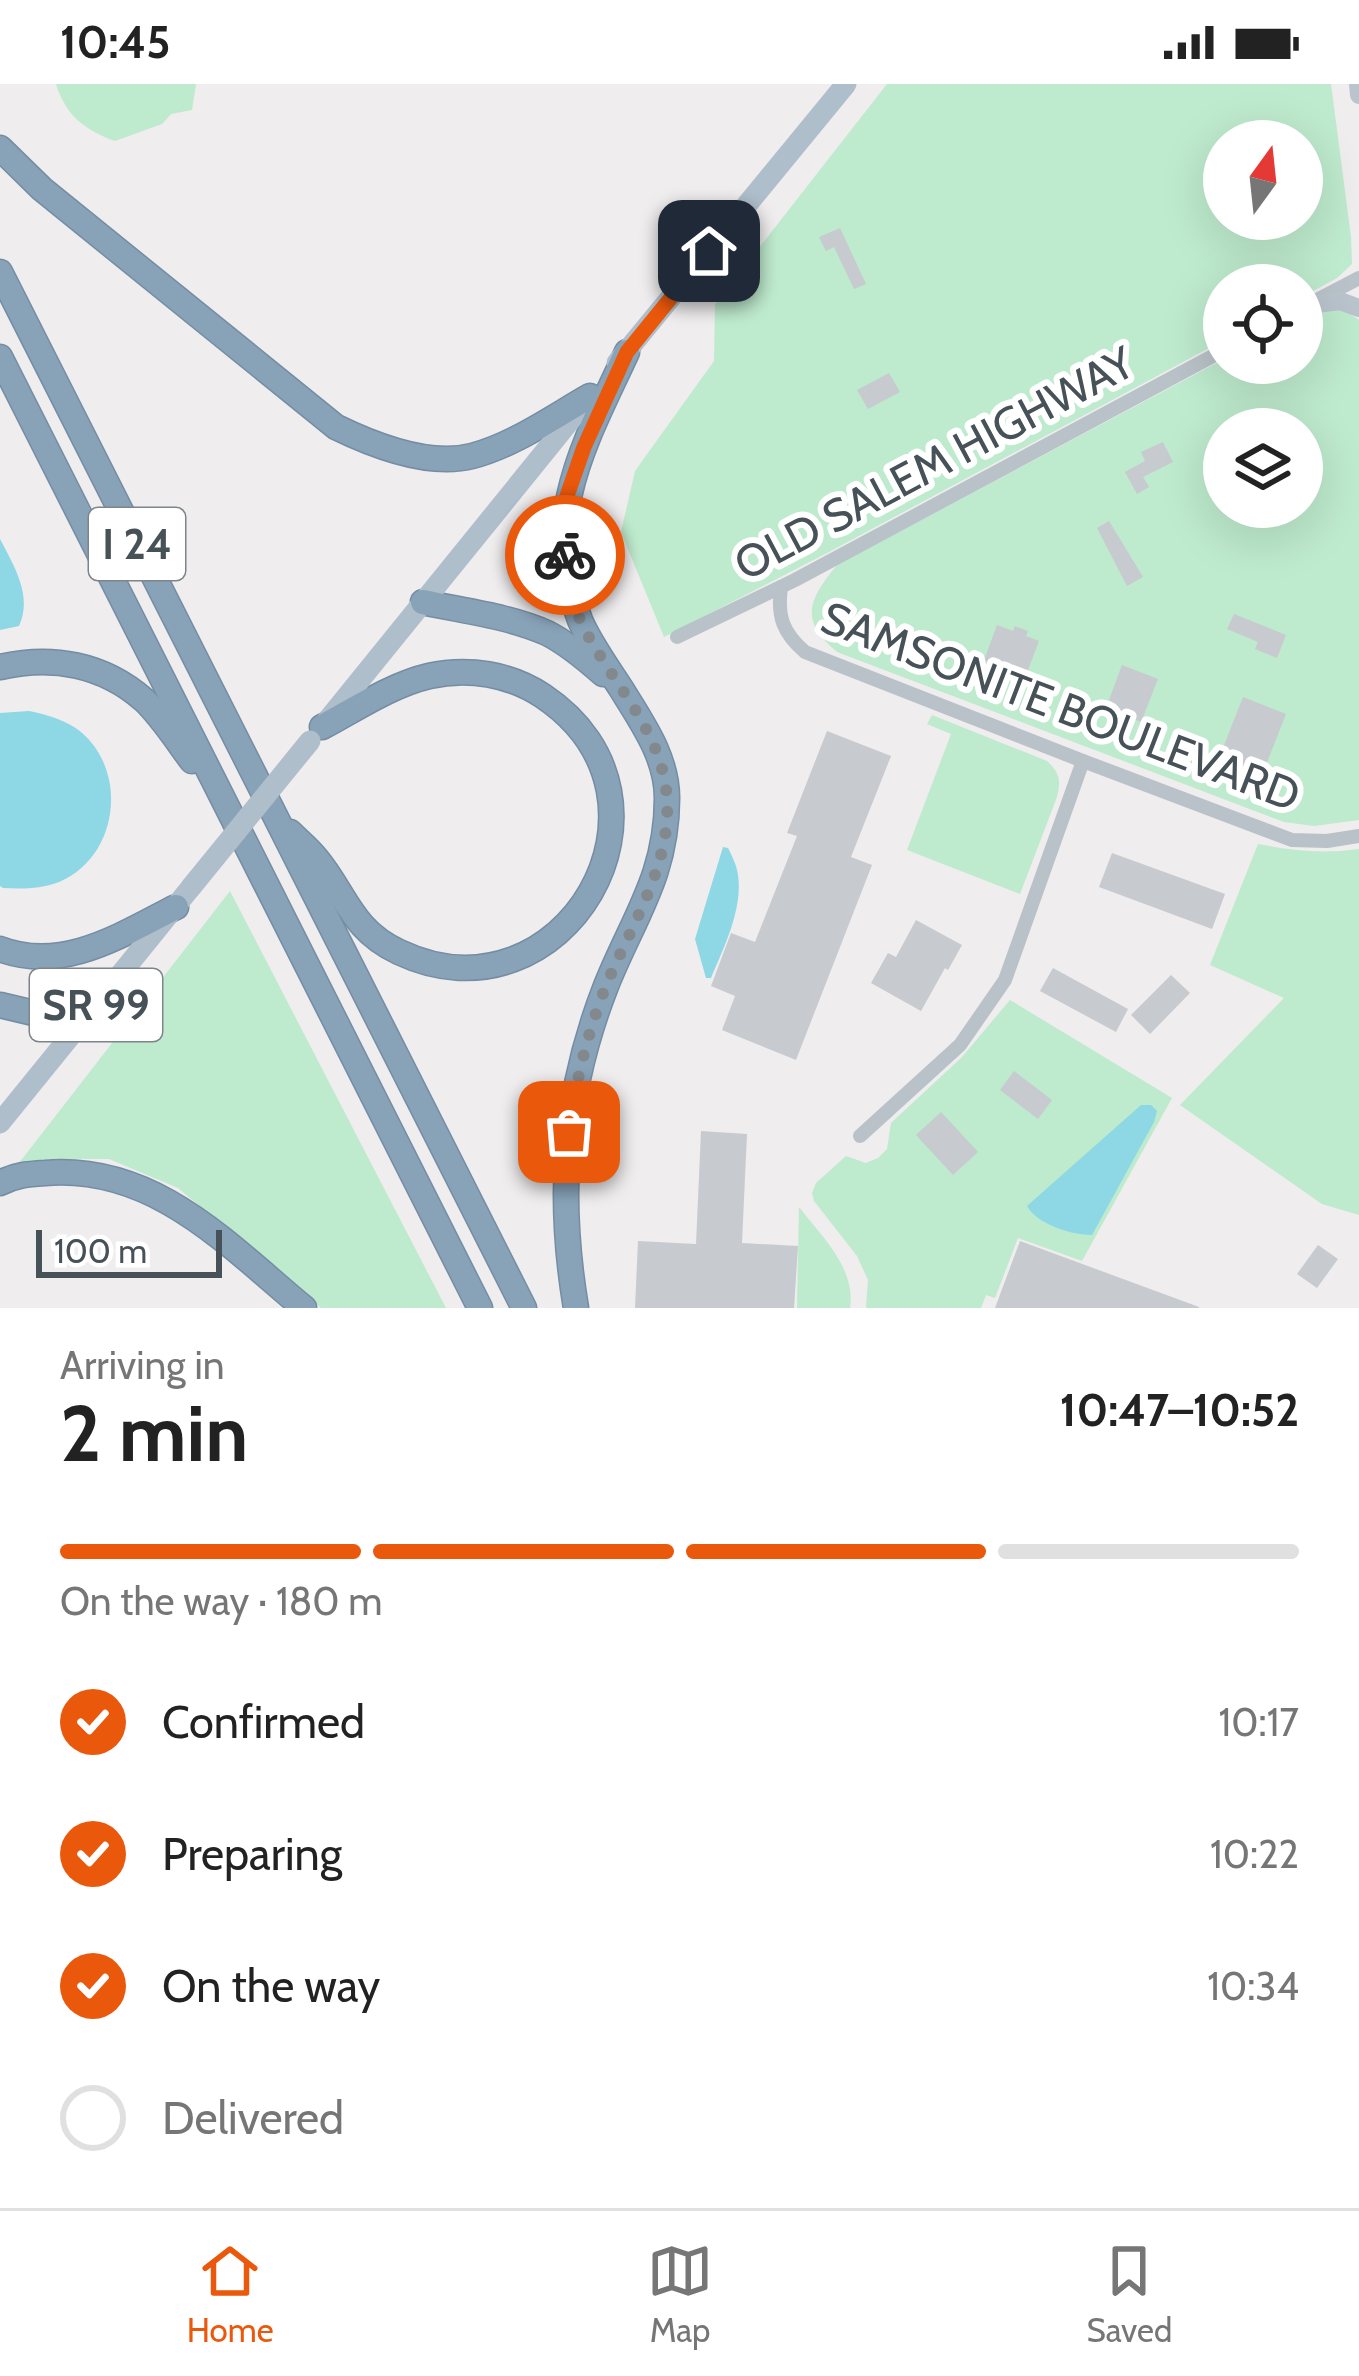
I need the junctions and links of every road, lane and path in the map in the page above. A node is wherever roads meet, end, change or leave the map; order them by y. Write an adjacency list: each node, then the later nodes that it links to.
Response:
1 (846, 84): 10 (main road, SR 99)
2 (1358, 84): 3 (main road)
3 (1359, 95)
4 (0, 148): 13 (highway)
5 (0, 272): 22 (highway, I 24)
6 (1359, 278): 7 (street)
7 (1323, 297)
8 (1323, 304): 9 (main road)
9 (1359, 308)
10 (627, 352): 13 (main road, SR 99); 18 (highway)
11 (0, 357): 21 (highway, I 24)
12 (1203, 361): 14 (street, OLD SALEM HIGHWAY)
13 (590, 397): 15 (main road, SR 99)
14 (781, 587): 16 (street, OLD SALEM HIGHWAY); 20 (street, SAMSONITE BOULEVARD)
15 (423, 602): 18 (highway); 19 (main road, SR 99)
16 (676, 637)
17 (0, 667): 21 (highway)
18 (622, 691): 34 (highway)
19 (316, 734): 22 (highway); 24 (main road, SR 99, bridge)
20 (1083, 761): 23 (street, SAMSONITE BOULEVARD); 29 (street)
21 (226, 806): 32 (highway, I 24)
22 (274, 818): 33 (highway, I 24)
23 (1359, 836)
24 (176, 907): 25 (highway); 27 (main road, SR 99)
25 (0, 949)
26 (0, 1005): 27 (highway)
27 (80, 1024): 28 (main road, SR 99)
28 (0, 1124)
29 (860, 1136)
30 (0, 1183): 31 (highway)
31 (304, 1308)
32 (480, 1308)
33 (524, 1308)
34 (576, 1308)

